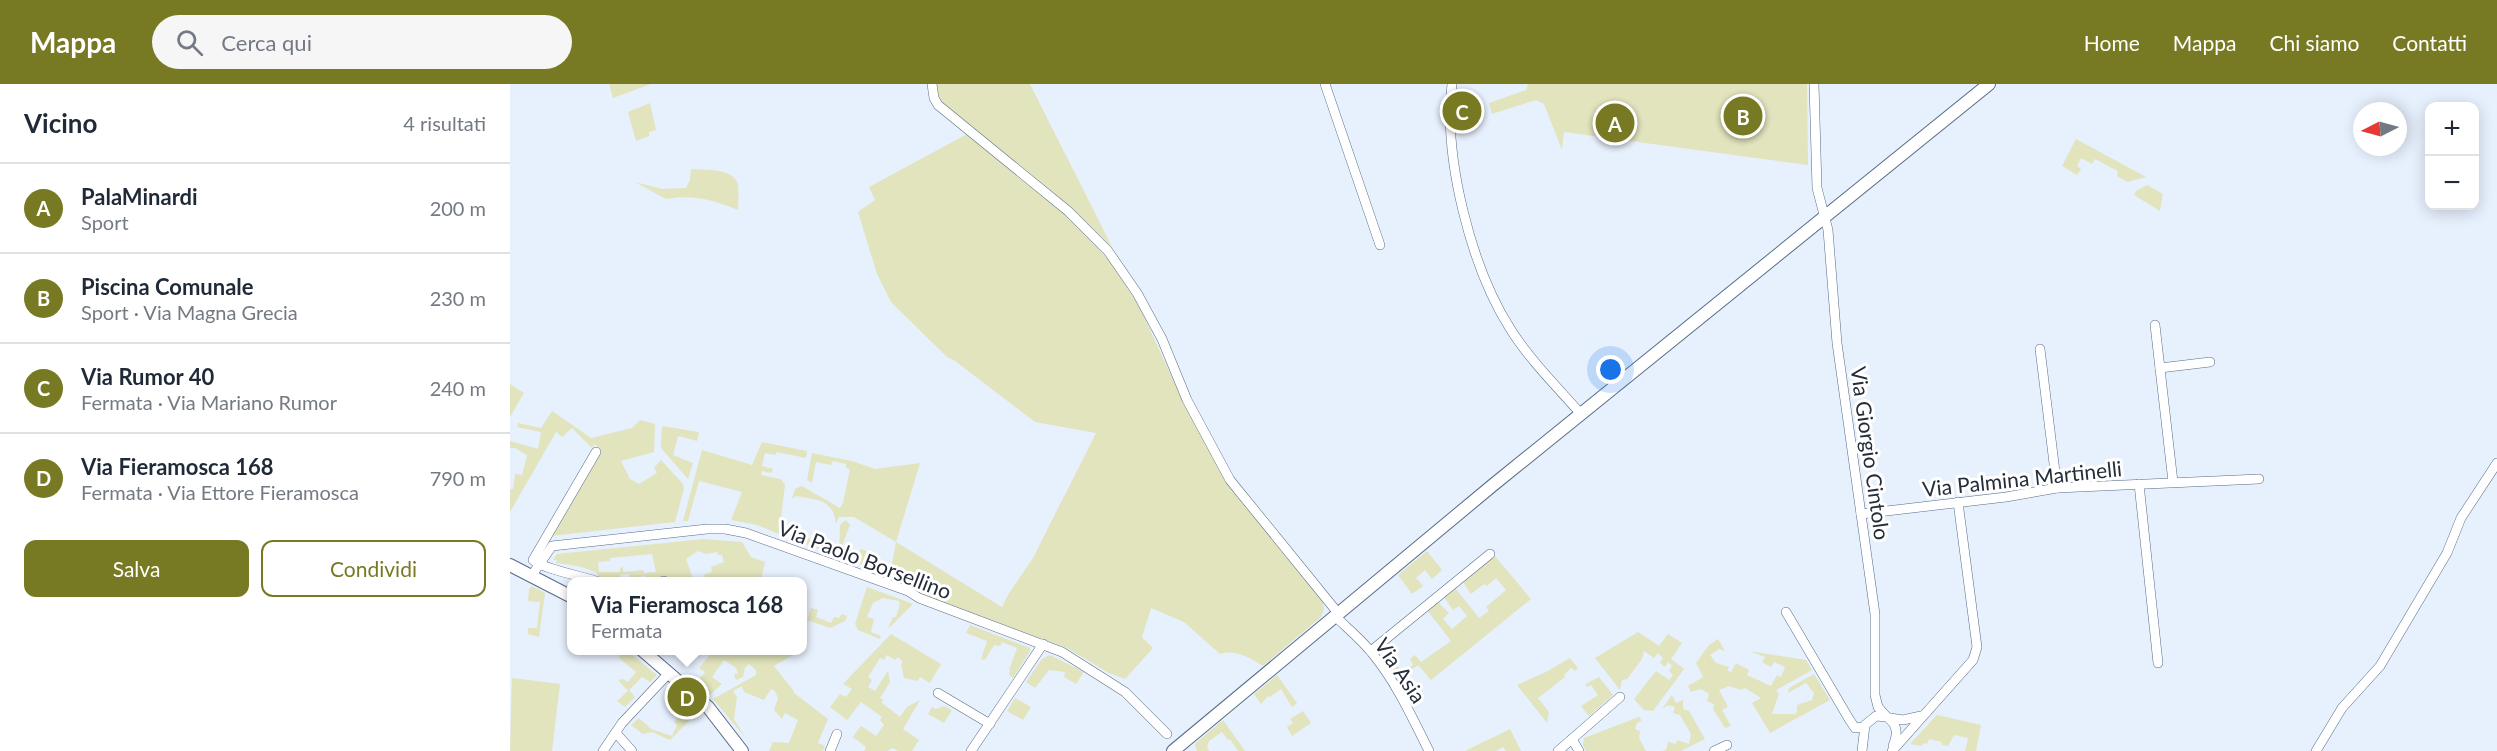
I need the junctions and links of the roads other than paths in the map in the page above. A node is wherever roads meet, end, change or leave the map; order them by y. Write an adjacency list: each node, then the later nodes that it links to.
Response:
1 (932, 84): 27 (street, Via Asia)
2 (1325, 84): 7 (street)
3 (1452, 84): 12 (street)
4 (1814, 84): 6 (street, Via Giorgio Cintolo)
5 (1989, 84): 6 (main road)
6 (1824, 218): 12 (main road); 20 (street, Via Giorgio Cintolo)
7 (1380, 245)
8 (2155, 324): 11 (street)
9 (2040, 349): 18 (street)
10 (2210, 362): 11 (street)
11 (2160, 368): 16 (street)
12 (1581, 414): 27 (main road)
13 (596, 452): 23 (street)
14 (2497, 462): 58 (street)
15 (2259, 479): 16 (street, Via Palmina Martinelli)
16 (2173, 482): 17 (street, Via Palmina Martinelli)
17 (2139, 484): 18 (street, Via Palmina Martinelli); 31 (street)
18 (2057, 488): 19 (street, Via Palmina Martinelli)
19 (1958, 502): 20 (street, Via Palmina Martinelli); 36 (street)
20 (1862, 514): 34 (street, Via Giorgio Cintolo)
21 (1490, 554): 29 (street)
22 (510, 565): 23 (main road)
23 (535, 571): 24 (street); 25 (main road); 28 (street, Via Paolo Borsellino)
24 (585, 577)
25 (567, 593)
26 (1786, 612): 38 (street)
27 (1336, 614): 29 (street, Via Asia); 51 (main road)
28 (1043, 644): 39 (street); 43 (street, Via Paolo Borsellino)
29 (1371, 651): 52 (street, Via Asia)
30 (647, 655): 32 (main road)
31 (2158, 663)
32 (669, 673): 41 (street); 48 (main road)
33 (938, 693): 39 (street)
34 (1875, 695): 37 (street, Via Giorgio Cintolo); 40 (street, Via Giorgio Cintolo)
35 (1620, 697): 44 (street)
36 (1926, 714): 37 (street); 57 (street)
37 (1888, 718): 40 (street); 57 (street)
38 (1849, 719): 40 (street); 56 (street)
39 (990, 724): 50 (street)
40 (1865, 726): 56 (street, Via Giorgio Cintolo)
41 (616, 733): 46 (street); 47 (street)
42 (837, 734): 49 (street)
43 (1167, 734)
44 (1572, 739): 53 (street); 54 (street)
45 (1727, 745): 55 (street)
46 (603, 751)
47 (632, 751)
48 (742, 751)
49 (830, 751)
50 (971, 751)
51 (1173, 751)
52 (1429, 751)
53 (1558, 751)
54 (1579, 751)
55 (1714, 751)
56 (1861, 751)
57 (1891, 751)
58 (2316, 751)

